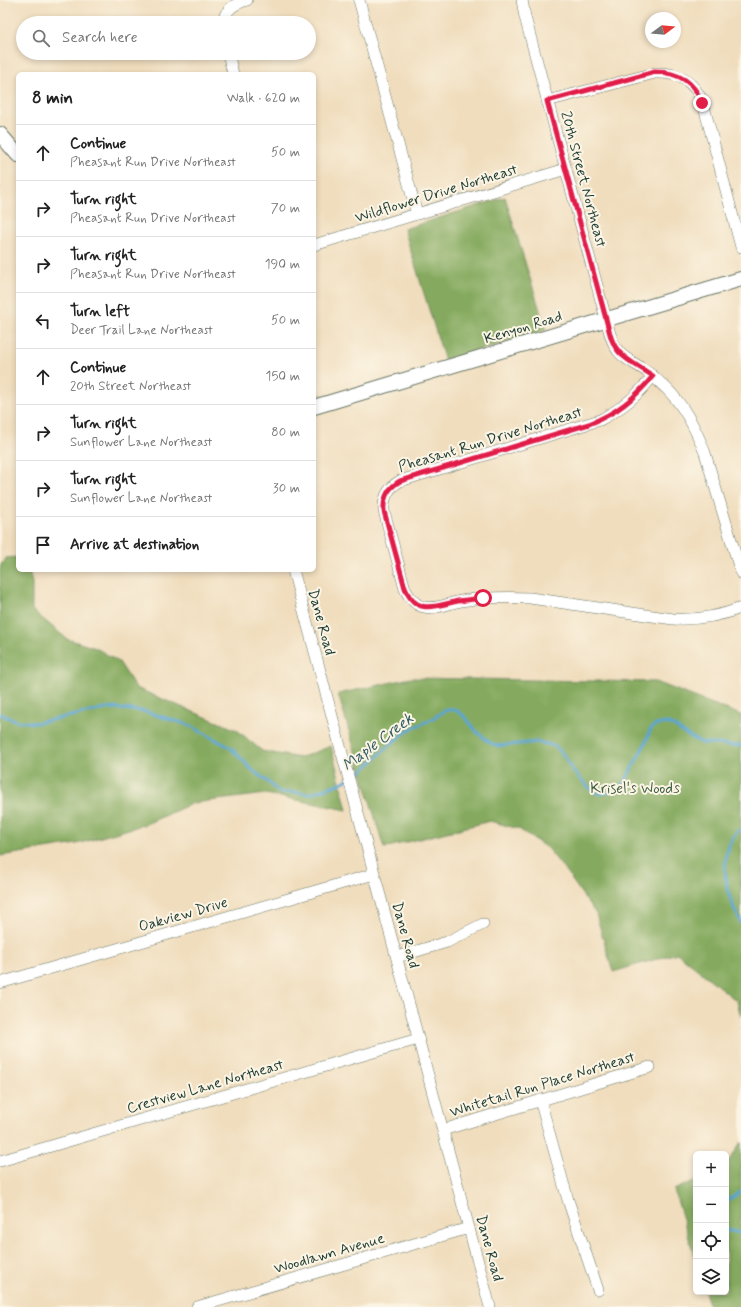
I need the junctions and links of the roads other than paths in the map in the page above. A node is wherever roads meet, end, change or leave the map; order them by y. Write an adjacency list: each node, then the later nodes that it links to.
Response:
1 (247, 0): 4 (street)
2 (359, 0): 11 (street)
3 (522, 0): 7 (street, 20th Street Northeast)
4 (224, 16)
5 (230, 60): 6 (street)
6 (233, 72)
7 (547, 101): 10 (street, 20th Street Northeast); 13 (street)
8 (0, 134): 9 (main road)
9 (16, 153)
10 (566, 169): 11 (street, Wildflower Drive Northeast); 15 (street, 20th Street Northeast)
11 (417, 214): 12 (street, Wildflower Drive Northeast)
12 (316, 244)
13 (741, 247)
14 (741, 279): 15 (main road, Kenyon Road)
15 (606, 319): 16 (street, 20th Street Northeast); 17 (main road, Kenyon Road)
16 (653, 376): 19 (street, 20th Street Northeast); 20 (street, Pheasant Run Drive Northeast)
17 (316, 406)
18 (294, 572): 21 (street, Dane Road)
19 (741, 573)
20 (741, 608)
21 (374, 874): 23 (street, Dane Road); 24 (street, Oakview Drive)
22 (483, 924): 23 (street)
23 (396, 957): 25 (street, Dane Road)
24 (0, 983)
25 (418, 1039): 28 (street, Dane Road); 29 (street, Crestview Lane Northeast)
26 (650, 1067): 27 (street, Whitetail Run Place Northeast)
27 (540, 1100): 28 (street, Whitetail Run Place Northeast); 31 (street)
28 (443, 1130): 30 (street, Dane Road)
29 (0, 1161)
30 (469, 1228): 32 (street, Woodlawn Avenue); 33 (street, Dane Road)
31 (598, 1290)
32 (197, 1307)
33 (490, 1307)

